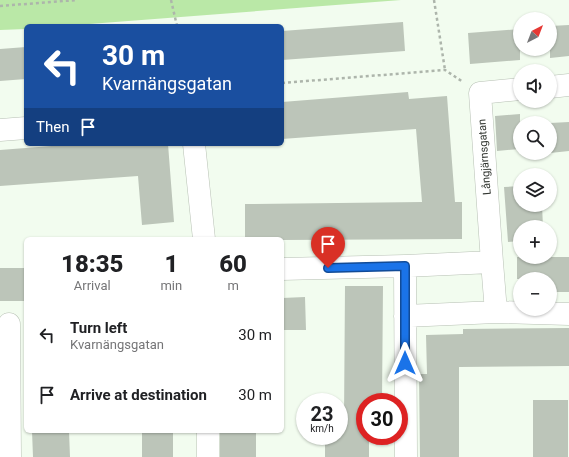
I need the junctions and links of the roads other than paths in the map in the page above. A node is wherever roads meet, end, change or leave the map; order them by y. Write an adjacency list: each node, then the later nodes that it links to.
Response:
1 (569, 86): 2 (street)
2 (557, 87)
3 (513, 90): 8 (street, Långjärnsgatan)
4 (24, 128): 5 (street)
5 (0, 130)
6 (194, 146): 7 (street)
7 (204, 237)
8 (492, 262): 9 (street); 11 (street, Långjärnsgatan)
9 (405, 266): 10 (street); 13 (street)
10 (284, 269)
11 (496, 312): 12 (street); 13 (street)
12 (569, 314)
13 (405, 316): 18 (street)
14 (12, 324): 16 (street)
15 (208, 433): 17 (street)
16 (10, 457)
17 (208, 457)
18 (406, 457)

